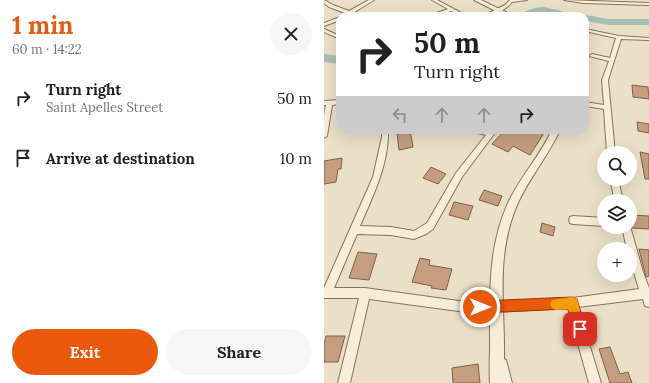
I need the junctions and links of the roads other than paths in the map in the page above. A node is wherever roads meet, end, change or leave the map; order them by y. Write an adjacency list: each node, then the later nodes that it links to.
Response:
1 (372, 0): 14 (street)
2 (434, 0): 11 (street)
3 (477, 0): 12 (street)
4 (526, 0): 8 (street)
5 (566, 0): 9 (street)
6 (638, 0): 10 (street)
7 (324, 1): 13 (street)
8 (511, 1): 12 (street)
9 (576, 1): 10 (street)
10 (647, 5)
11 (452, 9): 15 (street); 16 (street)
12 (501, 11): 17 (street)
13 (346, 12)
14 (351, 12)
15 (443, 12)
16 (458, 12)
17 (498, 12)
18 (336, 20): 19 (street)
19 (324, 25)
20 (324, 30): 22 (street)
21 (589, 31): 23 (street)
22 (336, 36)
23 (619, 37): 24 (street); 26 (street)
24 (649, 39)
25 (592, 56): 26 (street)
26 (612, 60): 29 (street)
27 (327, 103): 33 (street)
28 (589, 105): 29 (street)
29 (608, 108): 34 (street)
30 (385, 134): 37 (street)
31 (491, 134): 37 (street)
32 (554, 134): 43 (street)
33 (324, 136)
34 (611, 146)
35 (573, 220): 36 (street)
36 (597, 222)
37 (355, 230): 39 (street)
38 (628, 234): 41 (street)
39 (326, 293): 40 (street)
40 (365, 293): 43 (street); 45 (street)
41 (648, 296): 42 (street)
42 (572, 303): 43 (street); 48 (street)
43 (494, 307): 44 (street)
44 (497, 347): 46 (street); 47 (street)
45 (344, 383)
46 (497, 383)
47 (505, 383)
48 (595, 383)

